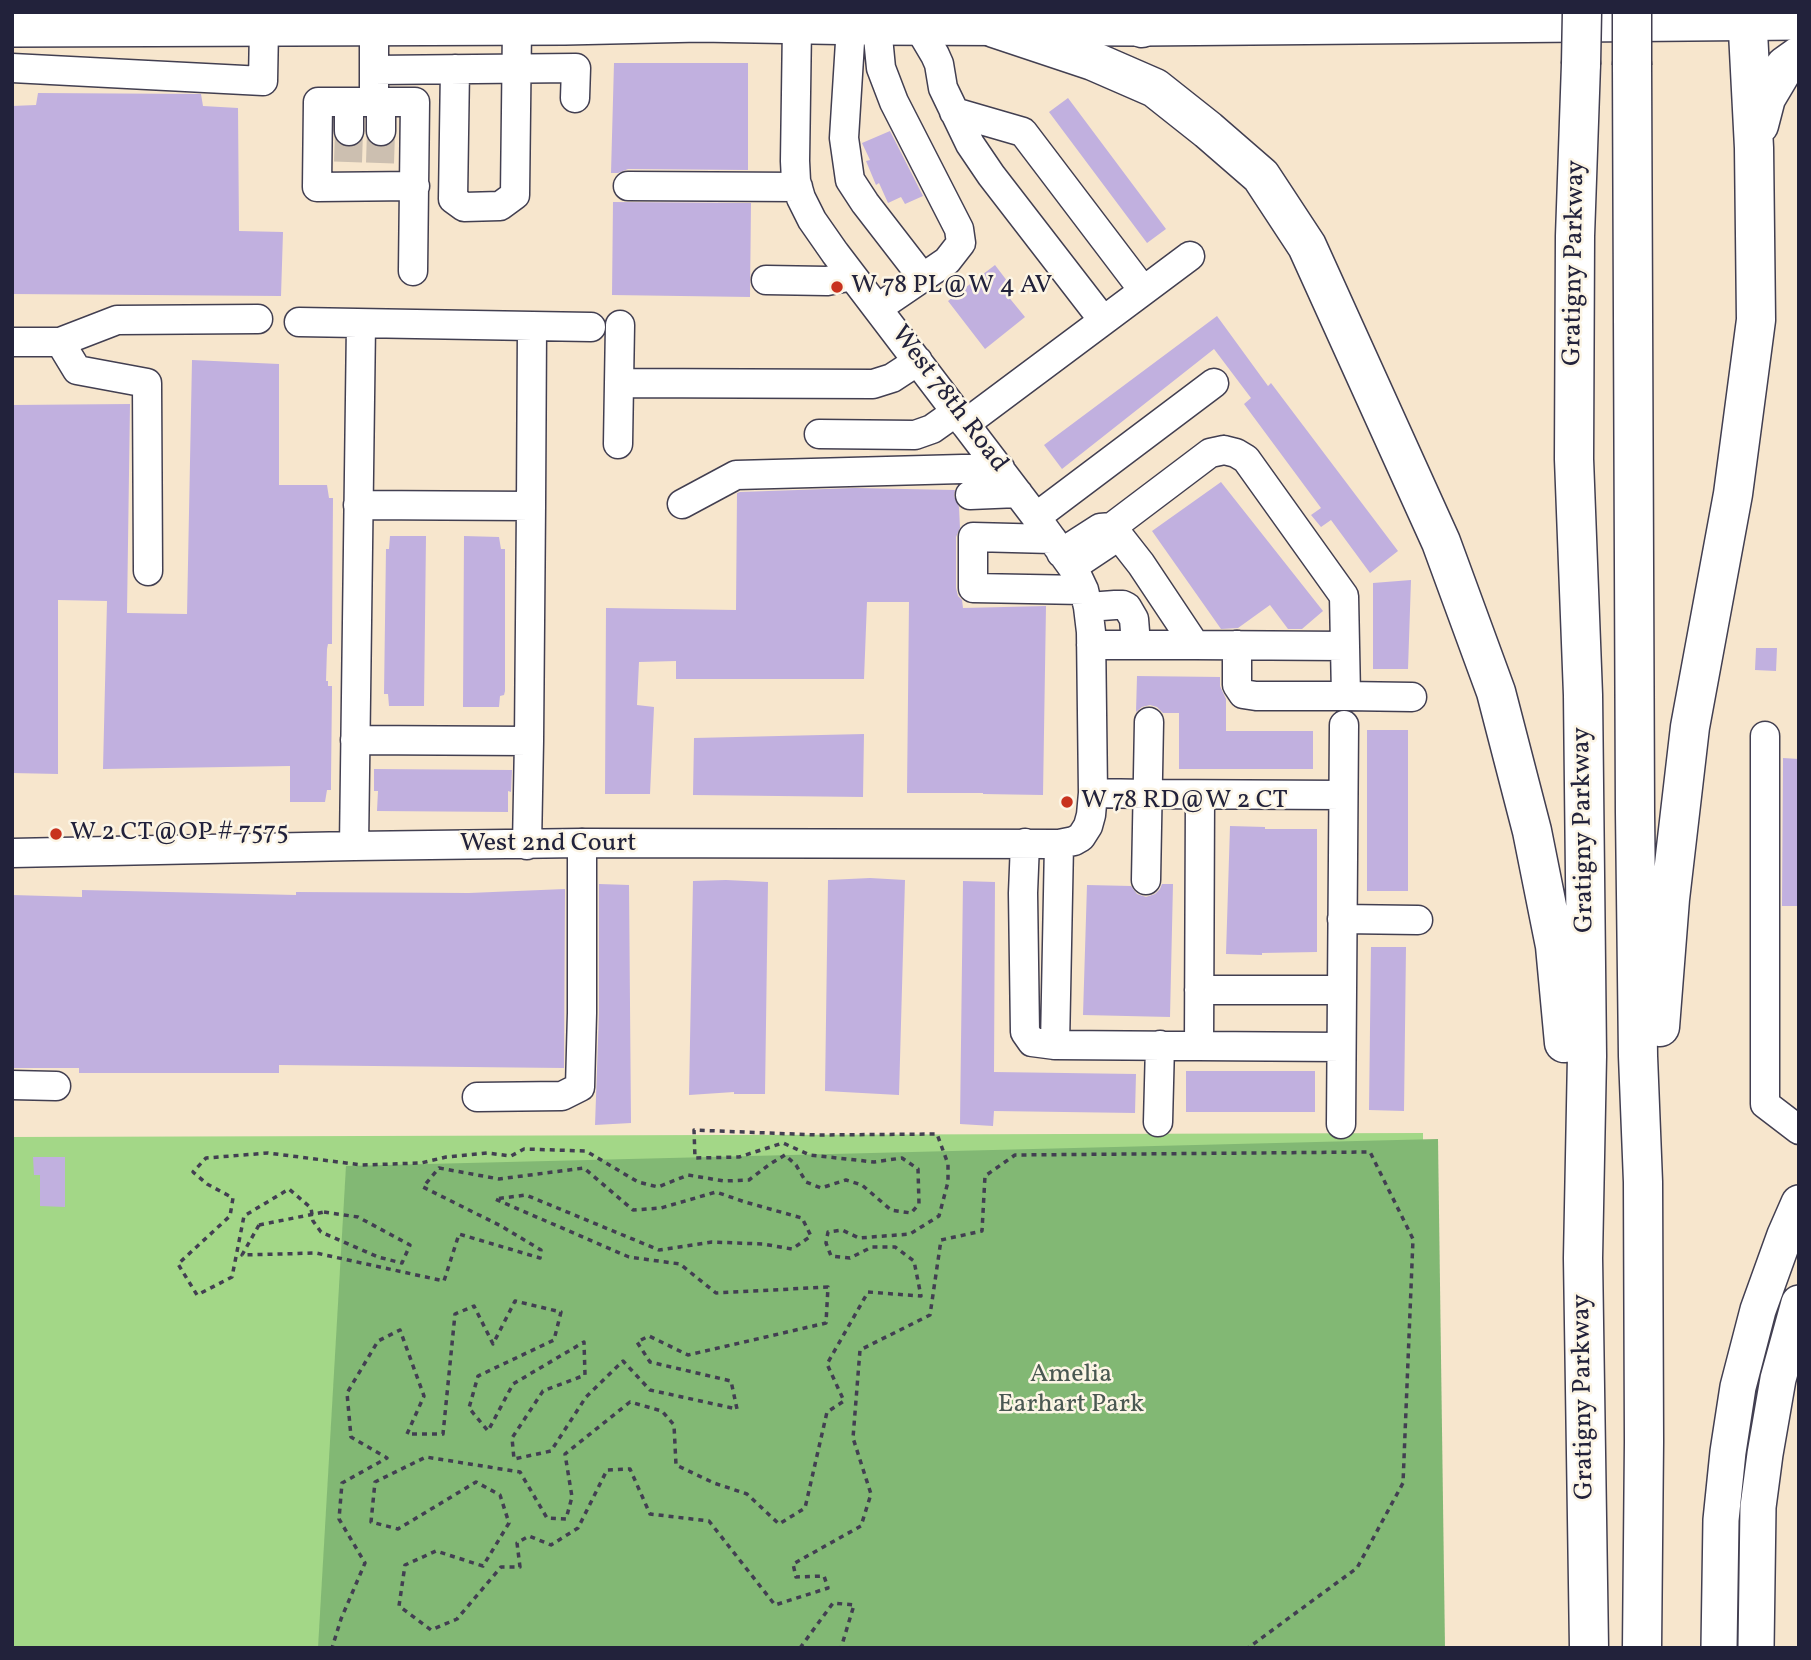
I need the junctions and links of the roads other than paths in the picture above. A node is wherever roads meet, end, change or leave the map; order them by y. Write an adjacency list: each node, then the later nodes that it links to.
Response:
1 (1560, 12): 16 (highway)
2 (1582, 12): 16 (highway, Gratigny Parkway, bridge)
3 (1632, 12): 102 (highway, Gratigny Parkway, bridge)
4 (1747, 18): 6 (main road); 7 (main road); 28 (highway)
5 (799, 19): 9 (main road); 10 (main road); 31 (street, West 78th Road)
6 (1129, 20): 13 (main road)
7 (1799, 22)
8 (374, 27): 9 (main road); 11 (main road); 20 (street)
9 (517, 27): 19 (street)
10 (864, 27): 12 (main road); 23 (street); 24 (street)
11 (264, 28): 14 (main road); 17 (street)
12 (919, 28): 13 (main road); 25 (street)
13 (994, 28): 104 (highway)
14 (12, 29)
15 (1799, 56): 28 (highway)
16 (1570, 62): 104 (highway, Gratigny Parkway)
17 (12, 68)
18 (454, 69): 19 (street); 19 (street); 20 (street)
19 (517, 69): 21 (street)
20 (374, 70): 22 (street)
21 (575, 98)
22 (368, 102): 26 (street); 27 (street); 29 (street); 29 (street)
23 (894, 102): 24 (street); 35 (street)
24 (846, 107): 35 (street)
25 (954, 112): 37 (street); 40 (street)
26 (349, 131)
27 (381, 131)
28 (1754, 148): 102 (highway)
29 (415, 186): 33 (street)
30 (628, 186): 31 (street)
31 (798, 187): 34 (street, West 78th Road)
32 (1189, 256): 37 (street)
33 (414, 271)
34 (852, 276): 36 (street); 38 (street, West 78th Road)
35 (923, 278): 38 (street)
36 (766, 280)
37 (1143, 290): 40 (street)
38 (878, 308): 48 (street, West 78th Road)
39 (258, 319): 47 (street)
40 (1103, 320): 51 (street)
41 (299, 322): 42 (street)
42 (361, 324): 44 (street); 58 (street)
43 (620, 325): 49 (street)
44 (532, 327): 45 (street); 59 (street)
45 (591, 327)
46 (12, 342): 47 (street)
47 (60, 342): 62 (street)
48 (918, 361): 49 (street); 51 (street, West 78th Road)
49 (619, 383): 53 (street)
50 (1214, 383): 61 (street)
51 (961, 418): 52 (street); 54 (street, West 78th Road)
52 (819, 434)
53 (618, 444)
54 (1000, 468): 55 (street, West 78th Road); 57 (street)
55 (1018, 493): 56 (street); 61 (street, West 78th Road)
56 (970, 495)
57 (682, 504)
58 (358, 505): 59 (street); 73 (street)
59 (531, 506): 74 (street)
60 (1112, 527): 61 (street); 64 (street); 67 (street)
61 (1067, 563): 63 (street); 66 (street)
62 (149, 571)
63 (1136, 644): 64 (street); 66 (street)
64 (1195, 645): 65 (street)
65 (1237, 645): 67 (street); 68 (street)
66 (1091, 646): 75 (street)
67 (1345, 646): 68 (street)
68 (1346, 696): 69 (street)
69 (1412, 696)
70 (1149, 722): 76 (street)
71 (1344, 725): 77 (street)
72 (1765, 736): 101 (street)
73 (355, 740): 74 (street); 83 (street)
74 (529, 741): 82 (street)
75 (1093, 793): 76 (street); 79 (street)
76 (1147, 794): 78 (street); 85 (street)
77 (1343, 794): 78 (street); 88 (street)
78 (1200, 795): 90 (street)
79 (1070, 840): 80 (street, West 2nd Court); 87 (street)
80 (1025, 843): 81 (street, West 2nd Court); 86 (street)
81 (582, 844): 82 (street, West 2nd Court); 98 (street)
82 (527, 845): 83 (street, West 2nd Court)
83 (354, 846): 84 (street, West 2nd Court)
84 (12, 853)
85 (1146, 880)
86 (1024, 893): 87 (street); 92 (street)
87 (1058, 893): 92 (street)
88 (1342, 919): 89 (street); 91 (street)
89 (1418, 920)
90 (1199, 990): 91 (street); 94 (street)
91 (1341, 990): 95 (street)
92 (1055, 1045): 93 (street)
93 (1160, 1045): 94 (street); 99 (street)
94 (1199, 1045): 95 (street)
95 (1341, 1047): 100 (street)
96 (12, 1084): 97 (street)
97 (56, 1086)
98 (477, 1097)
99 (1158, 1122)
100 (1341, 1124)
101 (1799, 1130)
102 (1643, 1182): 107 (highway, Gratigny Parkway)
103 (1799, 1203): 108 (main road)
104 (1583, 1258): 106 (highway, Gratigny Parkway)
105 (1799, 1303): 109 (main road)
106 (1589, 1648)
107 (1642, 1648)
108 (1719, 1648)
109 (1756, 1648)

